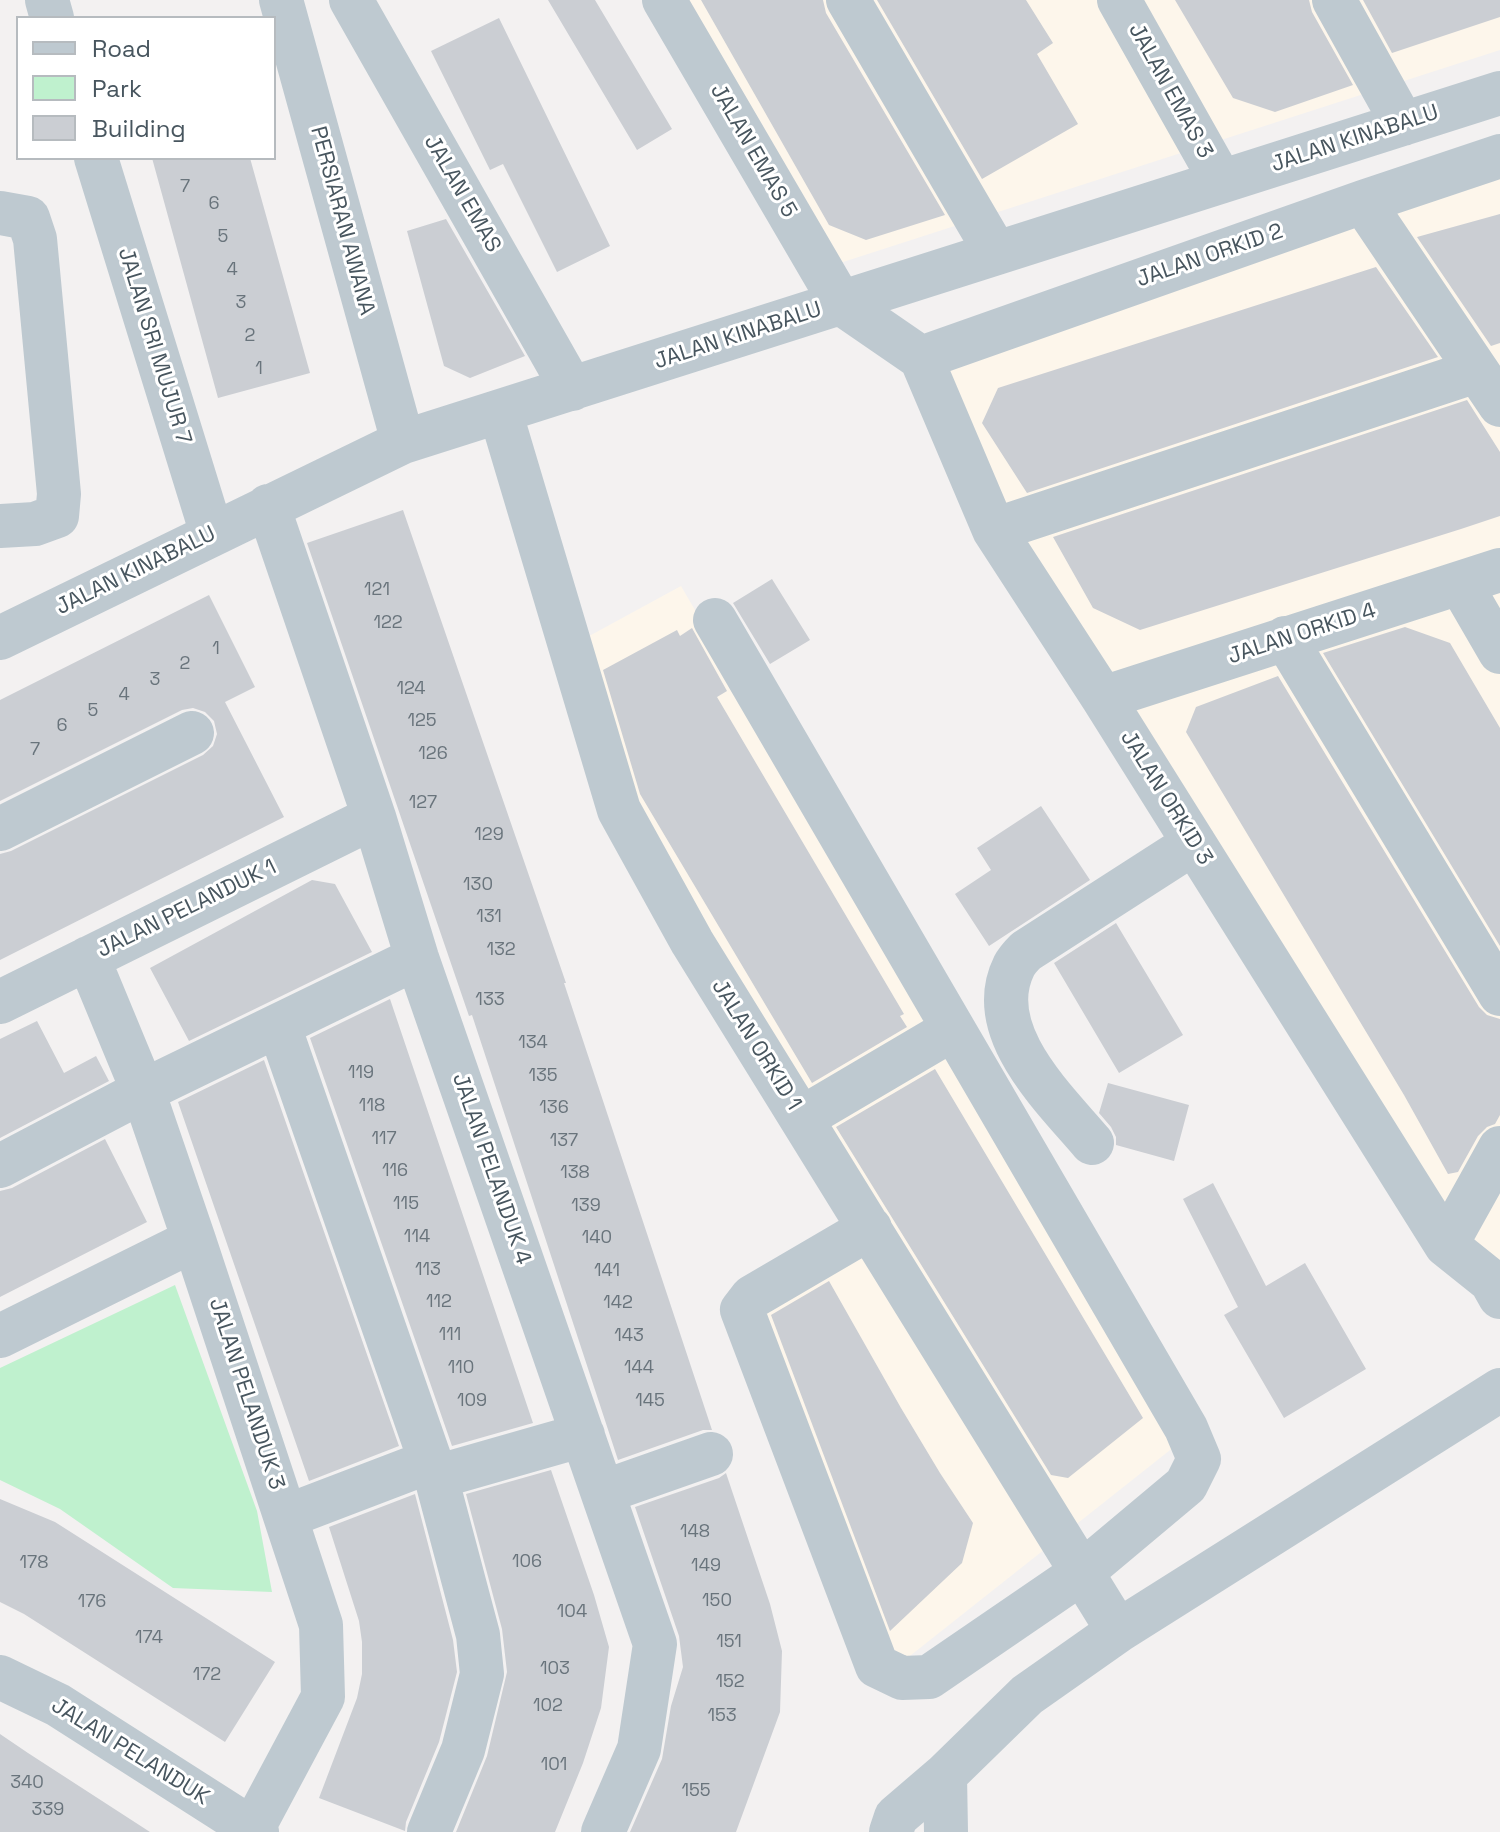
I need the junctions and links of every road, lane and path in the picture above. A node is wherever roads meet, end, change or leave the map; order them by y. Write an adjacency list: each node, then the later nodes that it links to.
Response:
1 (281, 0): 20 (street, PERSIARAN AWANA)
2 (351, 0): 18 (street, JALAN EMAS)
3 (664, 0): 15 (street, JALAN EMAS 5)
4 (848, 0): 14 (street)
5 (1119, 0): 11 (street, JALAN EMAS 3)
6 (1334, 0): 8 (street)
7 (1500, 93): 8 (street, JALAN KINABALU)
8 (1403, 124): 11 (street, JALAN KINABALU)
9 (1500, 156): 12 (street, JALAN ORKID 2)
10 (97, 160): 24 (street, JALAN SRI MUJUR 7)
11 (1221, 181): 14 (street, JALAN KINABALU)
12 (1363, 202): 16 (street, JALAN ORKID 2); 17 (street)
13 (0, 213): 22 (street)
14 (996, 253): 15 (street, JALAN KINABALU)
15 (841, 303): 16 (street); 18 (street, JALAN KINABALU)
16 (921, 358): 23 (street, JALAN ORKID 3)
17 (1488, 388): 23 (street)
18 (572, 389): 19 (street, JALAN KINABALU)
19 (500, 411): 20 (street, JALAN KINABALU); 42 (street, JALAN ORKID 1)
20 (403, 442): 21 (street, JALAN KINABALU)
21 (268, 506): 24 (street, JALAN KINABALU); 32 (street, JALAN PELANDUK 4)
22 (0, 526)
23 (994, 530): 30 (street, JALAN ORKID 3)
24 (212, 534): 27 (street, JALAN KINABALU)
25 (1480, 577): 28 (street, JALAN ORKID 4); 29 (street)
26 (715, 620): 40 (street)
27 (0, 638)
28 (1285, 638): 30 (street, JALAN ORKID 4); 37 (street)
29 (1500, 652)
30 (1103, 698): 34 (street, JALAN ORKID 3)
31 (192, 733): 33 (street)
32 (374, 817): 35 (street, JALAN PELANDUK 1); 36 (street, JALAN PELANDUK 4)
33 (0, 829)
34 (1194, 843): 43 (street); 48 (street, JALAN ORKID 3)
35 (88, 958): 38 (street, JALAN PELANDUK 1); 41 (street, JALAN PELANDUK 3)
36 (417, 958): 39 (street); 52 (street, JALAN PELANDUK 4)
37 (1500, 994)
38 (0, 1002)
39 (279, 1026): 41 (street); 54 (street)
40 (953, 1029): 42 (street); 57 (street)
41 (143, 1091): 45 (street); 47 (street, JALAN PELANDUK 3)
42 (802, 1118): 46 (street, JALAN ORKID 1)
43 (1092, 1143)
44 (1500, 1148): 48 (street)
45 (0, 1166)
46 (870, 1228): 57 (street, JALAN ORKID 1); 57 (street)
47 (194, 1240): 50 (street); 56 (street, JALAN PELANDUK 3)
48 (1446, 1245): 49 (street, JALAN ORKID 3)
49 (1497, 1286)
50 (0, 1336)
51 (1500, 1390): 58 (street)
52 (583, 1435): 54 (street); 55 (street, JALAN PELANDUK 4)
53 (711, 1454): 55 (street)
54 (434, 1469): 56 (street); 63 (street)
55 (603, 1492): 64 (street, JALAN PELANDUK 4)
56 (287, 1516): 62 (street, JALAN PELANDUK 3)
57 (1081, 1573): 58 (street, JALAN ORKID 1)
58 (1118, 1631): 60 (street)
59 (0, 1677): 62 (street, JALAN PELANDUK)
60 (945, 1775): 61 (street); 65 (street)
61 (905, 1827)
62 (255, 1830)
63 (429, 1832)
64 (603, 1832)
65 (946, 1832)

